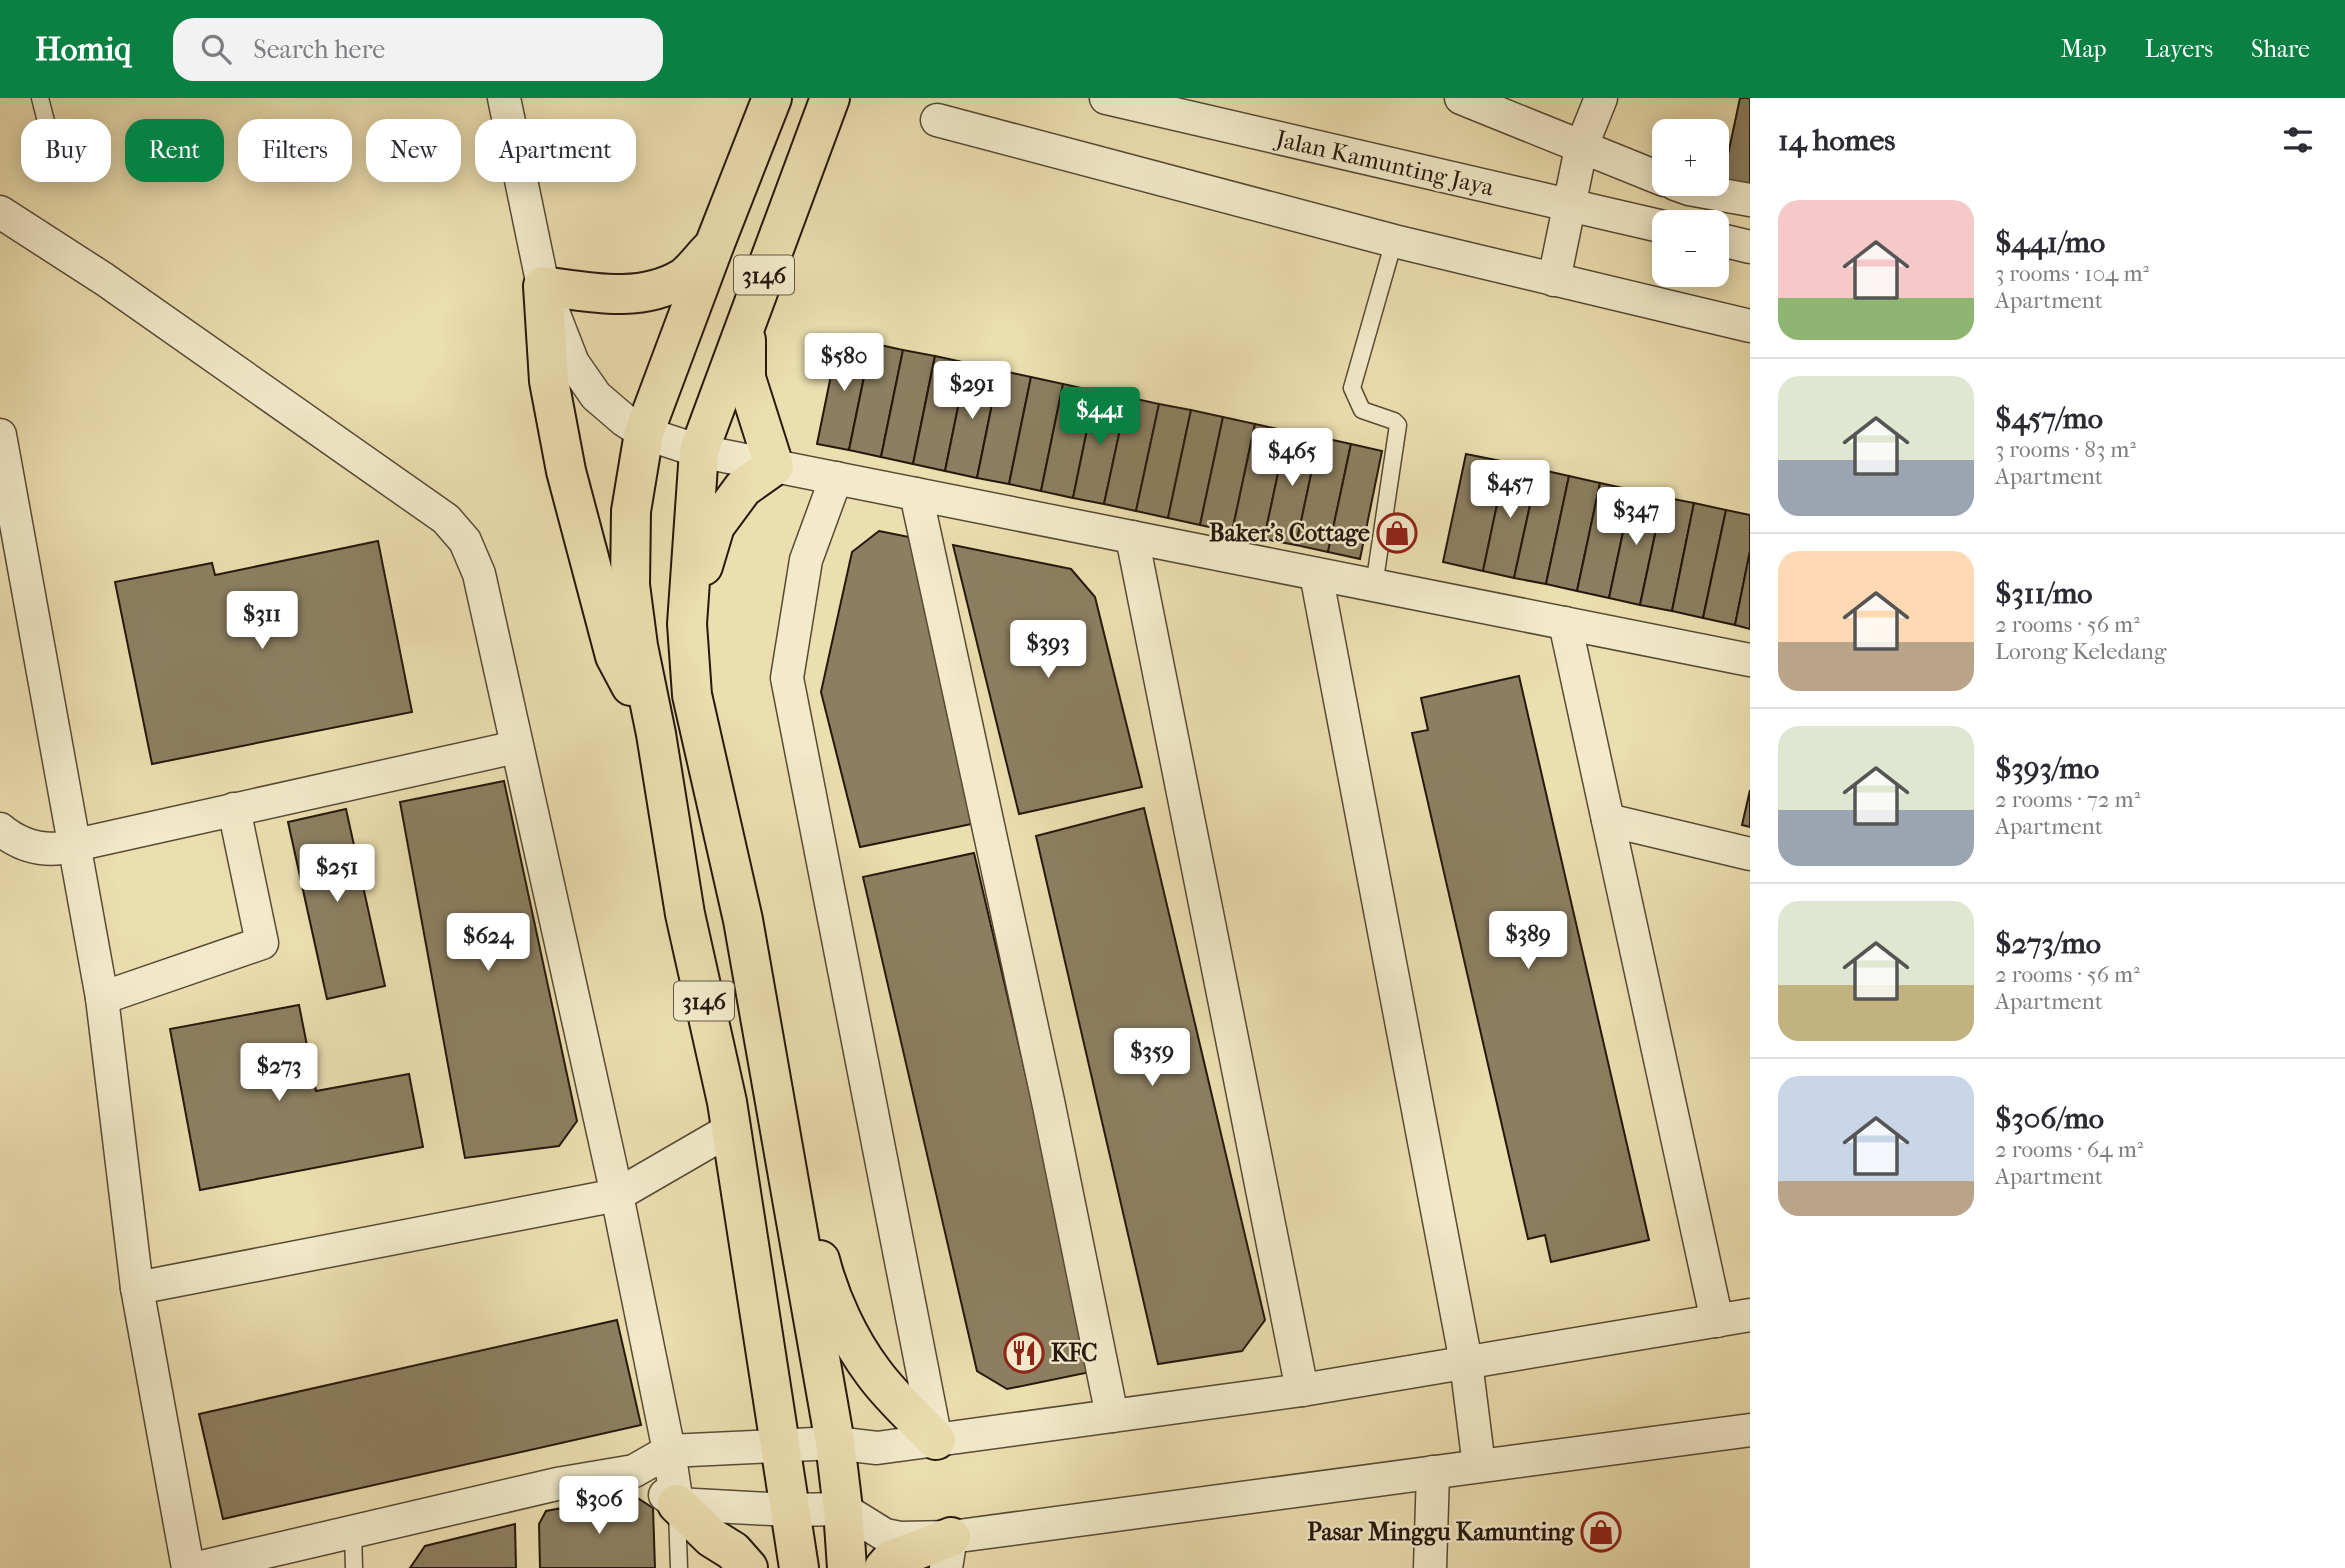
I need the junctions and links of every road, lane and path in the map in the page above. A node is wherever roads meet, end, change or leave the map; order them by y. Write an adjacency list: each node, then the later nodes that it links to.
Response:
1 (40, 98): 8 (lane)
2 (504, 98): 22 (street)
3 (772, 98): 19 (main road, 3146)
4 (830, 98): 23 (main road, 3146)
5 (1106, 98): 14 (street, Jalan Kamunting Jaya)
6 (1461, 98): 10 (street)
7 (1601, 98): 10 (street)
8 (46, 119)
9 (937, 120): 17 (street)
10 (1581, 148): 11 (street); 14 (street)
11 (1652, 175)
12 (1728, 196): 13 (street)
13 (1750, 200)
14 (1569, 205): 16 (street, Jalan Kamunting Jaya); 21 (street)
15 (0, 212): 38 (street)
16 (1652, 224)
17 (1394, 240): 21 (street); 33 (lane)
18 (1729, 242): 20 (street)
19 (713, 246): 22 (main road); 25 (main road, 3146)
20 (1750, 247)
21 (1554, 280): 24 (street)
22 (542, 286): 25 (street); 37 (main road)
23 (746, 324): 27 (main road, 3146); 28 (main road)
24 (1750, 326)
25 (644, 433): 27 (street); 37 (main road, 3146)
26 (0, 435): 42 (street)
27 (699, 451): 28 (street); 35 (main road, 3146)
28 (774, 466): 29 (street); 35 (main road)
29 (836, 478): 30 (street); 55 (street)
30 (916, 494): 31 (street); 53 (street)
31 (1132, 537): 32 (street); 52 (street)
32 (1316, 574): 33 (street); 51 (street)
33 (1374, 586): 34 (street)
34 (1565, 623): 36 (street); 40 (street)
35 (687, 624): 45 (main road, 3146)
36 (1750, 660)
37 (656, 734): 46 (main road, 3146)
38 (516, 747): 39 (street); 47 (street)
39 (234, 809): 42 (street); 44 (street)
40 (1608, 820): 43 (street); 50 (street)
41 (3, 839): 42 (street)
42 (74, 844): 44 (street)
43 (1750, 854)
44 (102, 998): 48 (street)
45 (764, 1045): 55 (main road); 56 (main road, 3146)
46 (731, 1129): 47 (street); 57 (main road, 3146)
47 (617, 1195): 48 (street); 58 (street)
48 (137, 1288): 67 (street)
49 (1750, 1315): 50 (street)
50 (1717, 1321): 51 (street)
51 (1466, 1362): 52 (street); 59 (street)
52 (1302, 1390): 53 (street)
53 (1112, 1416): 55 (street)
54 (1750, 1430): 59 (street)
55 (936, 1440): 56 (street)
56 (835, 1443): 57 (street); 63 (main road, 3146)
57 (780, 1445): 58 (street); 64 (main road, 3146)
58 (669, 1451): 60 (street); 62 (street)
59 (1479, 1466): 61 (street)
60 (634, 1471): 62 (street); 65 (street)
61 (1433, 1472): 66 (street); 75 (street)
62 (677, 1504): 64 (street); 70 (lane); 71 (main road)
63 (843, 1509): 64 (street); 66 (street); 73 (main road, 3146)
64 (789, 1510): 72 (main road, 3146)
65 (353, 1531): 68 (street); 69 (lane)
66 (948, 1552): 74 (main road)
67 (188, 1568)
68 (197, 1568)
69 (354, 1568)
70 (679, 1568)
71 (748, 1568)
72 (799, 1568)
73 (847, 1568)
74 (884, 1568)
75 (1430, 1568)

